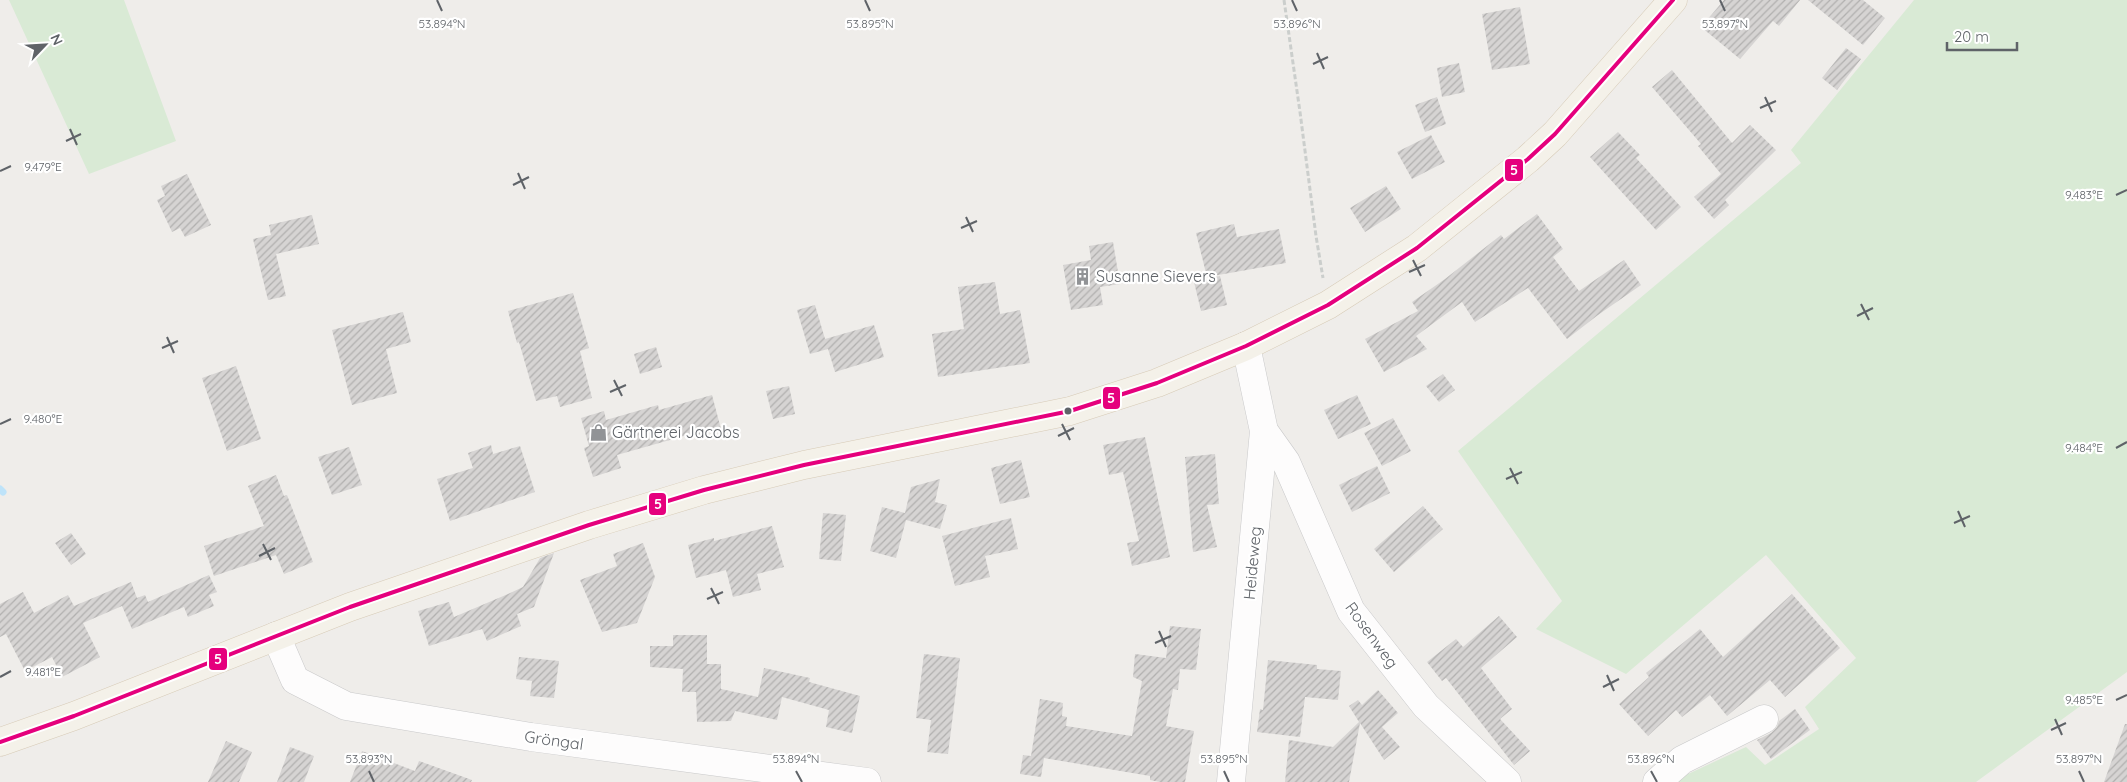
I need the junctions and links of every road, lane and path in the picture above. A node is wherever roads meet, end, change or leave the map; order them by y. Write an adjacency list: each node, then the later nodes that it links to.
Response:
1 (1284, 0): 3 (path)
2 (1673, 0): 3 (main road)
3 (1328, 306): 4 (main road)
4 (1246, 346): 5 (street, Heideweg); 6 (main road)
5 (1264, 432): 10 (street, Heideweg); 11 (street, Rosenweg)
6 (276, 636): 8 (main road); 9 (street, Gröngal)
7 (1764, 719): 12 (street)
8 (0, 742)
9 (868, 782)
10 (1231, 782)
11 (1507, 782)
12 (1658, 782)

